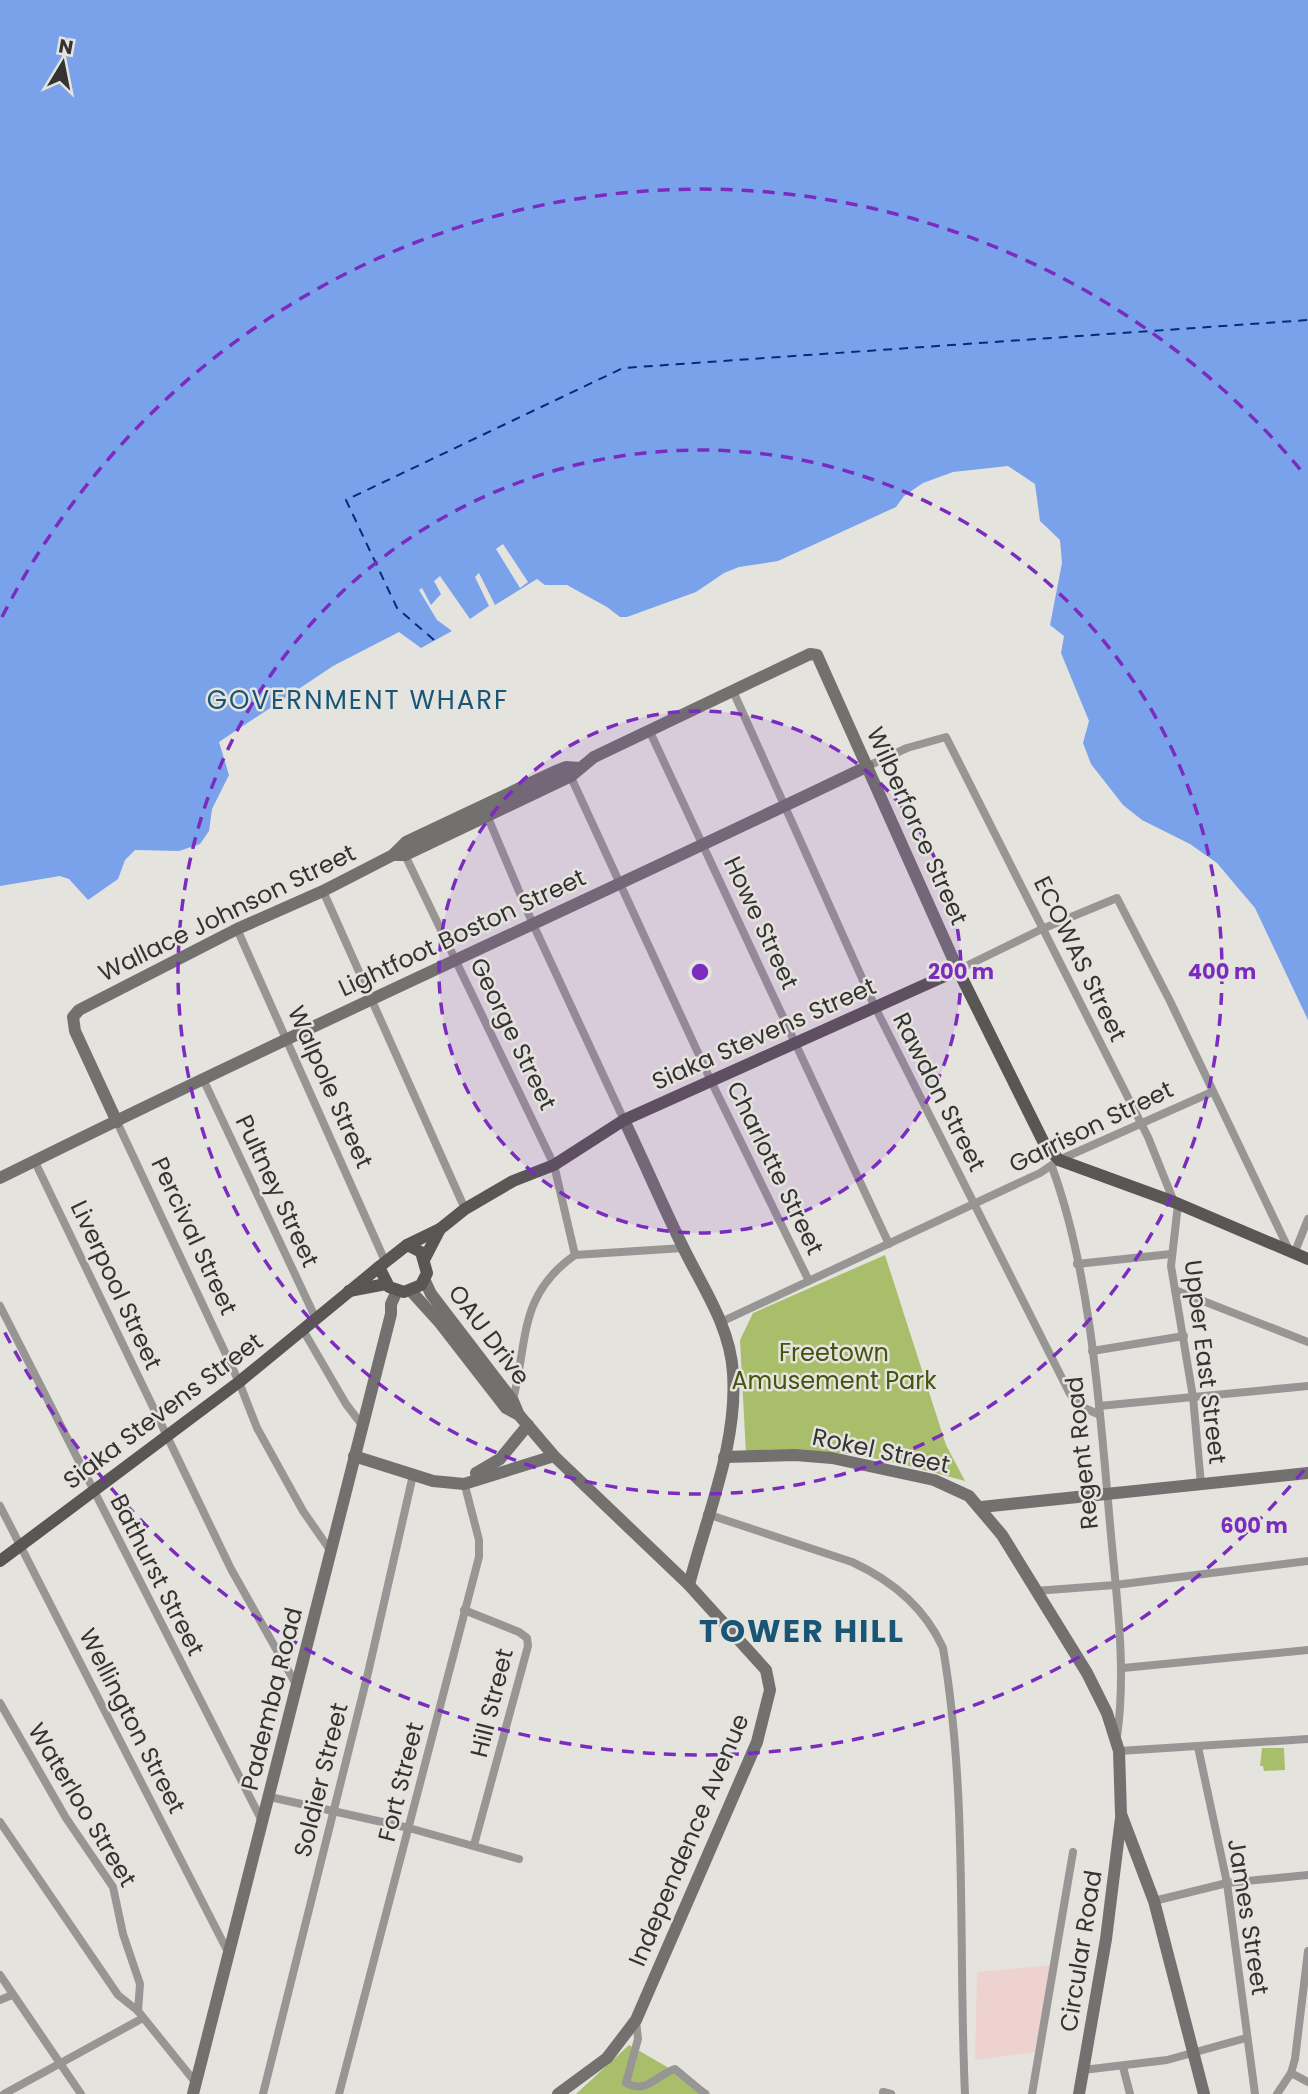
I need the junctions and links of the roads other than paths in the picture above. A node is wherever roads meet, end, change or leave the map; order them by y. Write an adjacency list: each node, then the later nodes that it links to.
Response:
1 (817, 655): 2 (main road, Wallace Johnson Street); 5 (main road, Wilberforce Street)
2 (733, 691): 3 (main road, Wallace Johnson Street); 7 (street, Rawdon Street)
3 (650, 732): 6 (main road, Wallace Johnson Street); 9 (street, Howe Street)
4 (946, 737): 5 (street, Lightfoot Boston Street); 15 (street, ECOWAS Street)
5 (868, 766): 7 (main road, Lightfoot Boston Street); 17 (main road, Wilberforce Street)
6 (572, 771): 8 (main road, Wallace Johnson Street); 11 (street, Charlotte Street)
7 (783, 807): 9 (main road, Lightfoot Boston Street); 19 (street, Rawdon Street)
8 (485, 811): 10 (main road, Wallace Johnson Street); 13 (street)
9 (703, 844): 11 (main road, Lightfoot Boston Street); 22 (street, Howe Street)
10 (399, 852): 12 (main road, Wallace Johnson Street); 16 (street, George Street)
11 (620, 883): 13 (main road, Lightfoot Boston Street); 24 (street, Charlotte Street)
12 (323, 891): 14 (main road, Wallace Johnson Street); 18 (street)
13 (532, 922): 16 (main road, Lightfoot Boston Street); 26 (street)
14 (237, 929): 20 (main road, Wallace Johnson Street); 21 (street, Walpole Street)
15 (1042, 929): 17 (street, Siaka Stevens Street); 25 (street, Siaka Stevens Street); 28 (street, ECOWAS Street)
16 (456, 961): 18 (main road, Lightfoot Boston Street); 31 (street, George Street)
17 (958, 970): 19 (main road, Siaka Stevens Street); 30 (main road, Wilberforce Street)
18 (370, 998): 21 (main road, Lightfoot Boston Street); 35 (street)
19 (875, 1007): 22 (main road, Siaka Stevens Street); 34 (street, Rawdon Street)
20 (79, 1010): 27 (main road, Percival Street)
21 (288, 1038): 23 (main road, Lightfoot Boston Street); 46 (street, Walpole Street)
22 (796, 1045): 24 (main road, Siaka Stevens Street); 39 (street, Howe Street)
23 (203, 1079): 27 (main road, Lightfoot Boston Street); 55 (street, Pultney Street)
24 (711, 1080): 26 (main road, Siaka Stevens Street); 49 (street, Charlotte Street)
25 (1212, 1092): 28 (street, Garrison Street); 41 (street)
26 (624, 1120): 31 (main road, Siaka Stevens Street); 40 (main road)
27 (117, 1122): 29 (main road, Lightfoot Boston Street); 61 (street, Percival Street)
28 (1141, 1122): 30 (street, Garrison Street); 33 (street, ECOWAS Street)
29 (35, 1162): 32 (main road, Lightfoot Boston Street); 68 (street, Liverpool Street)
30 (1056, 1163): 33 (main road); 34 (street, Garrison Street); 47 (street, Regent Road)
31 (554, 1165): 35 (main road, Siaka Stevens Street); 43 (street, George Street)
32 (0, 1178)
33 (1176, 1203): 41 (main road); 42 (street, Upper East Street)
34 (974, 1204): 39 (street, Garrison Street); 65 (street, Rawdon Street)
35 (465, 1209): 37 (main road, Siaka Stevens Street)
36 (1308, 1219): 41 (street)
37 (440, 1229): 38 (main road, Siaka Stevens Street); 44 (main road, Siaka Stevens Street)
38 (407, 1244): 44 (main road); 46 (main road)
39 (890, 1244): 49 (street, Garrison Street)
40 (683, 1248): 43 (street); 56 (main road)
41 (1292, 1253): 45 (main road)
42 (1171, 1254): 47 (street); 51 (street, Upper East Street)
43 (575, 1255): 64 (street)
44 (425, 1258): 48 (main road)
45 (1308, 1259)
46 (382, 1264): 50 (main road); 52 (main road, Siaka Stevens Street)
47 (1077, 1264): 60 (street, Regent Road)
48 (425, 1281): 53 (main road); 64 (main road, OAU Drive)
49 (809, 1281): 56 (street, Garrison Street)
50 (391, 1288): 52 (main road); 53 (main road); 67 (main road, Pademba Road)
51 (1175, 1290): 58 (street, Upper East Street); 59 (street)
52 (348, 1291): 55 (main road, Siaka Stevens Street)
53 (411, 1292): 64 (main road, OAU Drive)
54 (0, 1306): 76 (street, Bathurst Street)
55 (316, 1319): 57 (main road, Siaka Stevens Street)
56 (721, 1322): 71 (main road)
57 (303, 1330): 61 (main road, Siaka Stevens Street); 67 (street)
58 (1184, 1336): 60 (street); 63 (street, Upper East Street)
59 (1308, 1342)
60 (1092, 1351): 65 (street, Regent Road)
61 (239, 1382): 68 (main road, Siaka Stevens Street); 82 (street, Percival Street)
62 (1308, 1386): 63 (street)
63 (1193, 1397): 65 (street); 75 (street, Upper East Street)
64 (509, 1404): 66 (main road, OAU Drive)
65 (1100, 1410): 77 (street, Regent Road)
66 (524, 1420): 70 (main road, Independence Avenue); 74 (main road)
67 (362, 1424): 69 (main road, Pademba Road)
68 (167, 1437): 76 (main road, Siaka Stevens Street); 91 (street, Liverpool Street)
69 (354, 1456): 73 (main road); 82 (main road, Pademba Road)
70 (554, 1456): 74 (main road); 85 (main road, Independence Avenue)
71 (724, 1457): 79 (main road, Rokel Street); 80 (main road)
72 (1308, 1472): 75 (main road)
73 (413, 1475): 74 (main road); 98 (street, Soldier Street)
74 (462, 1482): 88 (street, Fort Street)
75 (1201, 1483): 77 (main road)
76 (92, 1492): 81 (main road, Siaka Stevens Street); 101 (street, Bathurst Street)
77 (1107, 1493): 79 (main road); 86 (street, Regent Road)
78 (0, 1506): 81 (street, Wellington Street)
79 (981, 1507): 87 (main road)
80 (707, 1514): 85 (main road); 130 (street)
81 (20, 1546): 83 (main road, Siaka Stevens Street); 110 (street, Wellington Street)
82 (330, 1550): 91 (main road, Pademba Road)
83 (0, 1561)
84 (1308, 1561): 86 (street)
85 (689, 1585): 115 (main road, Independence Avenue)
86 (1115, 1585): 87 (street); 90 (street, Regent Road)
87 (1035, 1591): 94 (main road)
88 (464, 1610): 102 (street, Fort Street); 103 (street, Hill Street)
89 (1308, 1650): 90 (street)
90 (1123, 1668): 94 (street, Regent Road)
91 (297, 1686): 97 (main road, Pademba Road)
92 (0, 1703): 114 (street, Waterloo Street)
93 (1308, 1739): 95 (street); 96 (street)
94 (1117, 1745): 95 (street); 99 (main road, Regent Road)
95 (1198, 1747): 107 (street, James Street)
96 (1308, 1751)
97 (270, 1797): 98 (street); 101 (main road, Pademba Road)
98 (333, 1811): 102 (street); 126 (street, Soldier Street)
99 (1121, 1814): 108 (main road, Regent Road); 120 (main road, Circular Road)
100 (0, 1822): 114 (street)
101 (263, 1824): 110 (main road, Pademba Road)
102 (409, 1829): 103 (street); 127 (street, Fort Street)
103 (474, 1845): 105 (street)
104 (1073, 1852): 131 (street)
105 (519, 1859)
106 (1308, 1875): 107 (street)
107 (1227, 1883): 108 (street); 116 (street, James Street)
108 (1154, 1901): 117 (main road, Regent Road)
109 (1308, 1951): 121 (street)
110 (229, 1954): 123 (main road, Pademba Road)
111 (0, 1975): 112 (street)
112 (12, 1995): 113 (street); 118 (street)
113 (0, 2000)
114 (141, 2015): 118 (street); 123 (street)
115 (636, 2020): 128 (main road); 129 (street, Independence Avenue)
116 (1246, 2038): 117 (street); 135 (street, James Street)
117 (1193, 2054): 119 (street); 134 (main road, Regent Road)
118 (62, 2065): 124 (street); 125 (street)
119 (1123, 2067): 120 (street); 133 (street)
120 (1083, 2070): 132 (main road, Circular Road)
121 (1291, 2073): 122 (street); 136 (street)
122 (1308, 2082)
123 (195, 2089)
124 (4, 2094)
125 (81, 2094)
126 (263, 2094)
127 (339, 2094)
128 (558, 2094)
129 (705, 2094)
130 (965, 2094)
131 (1032, 2094)
132 (1079, 2094)
133 (1130, 2094)
134 (1204, 2094)
135 (1255, 2094)
136 (1278, 2094)

